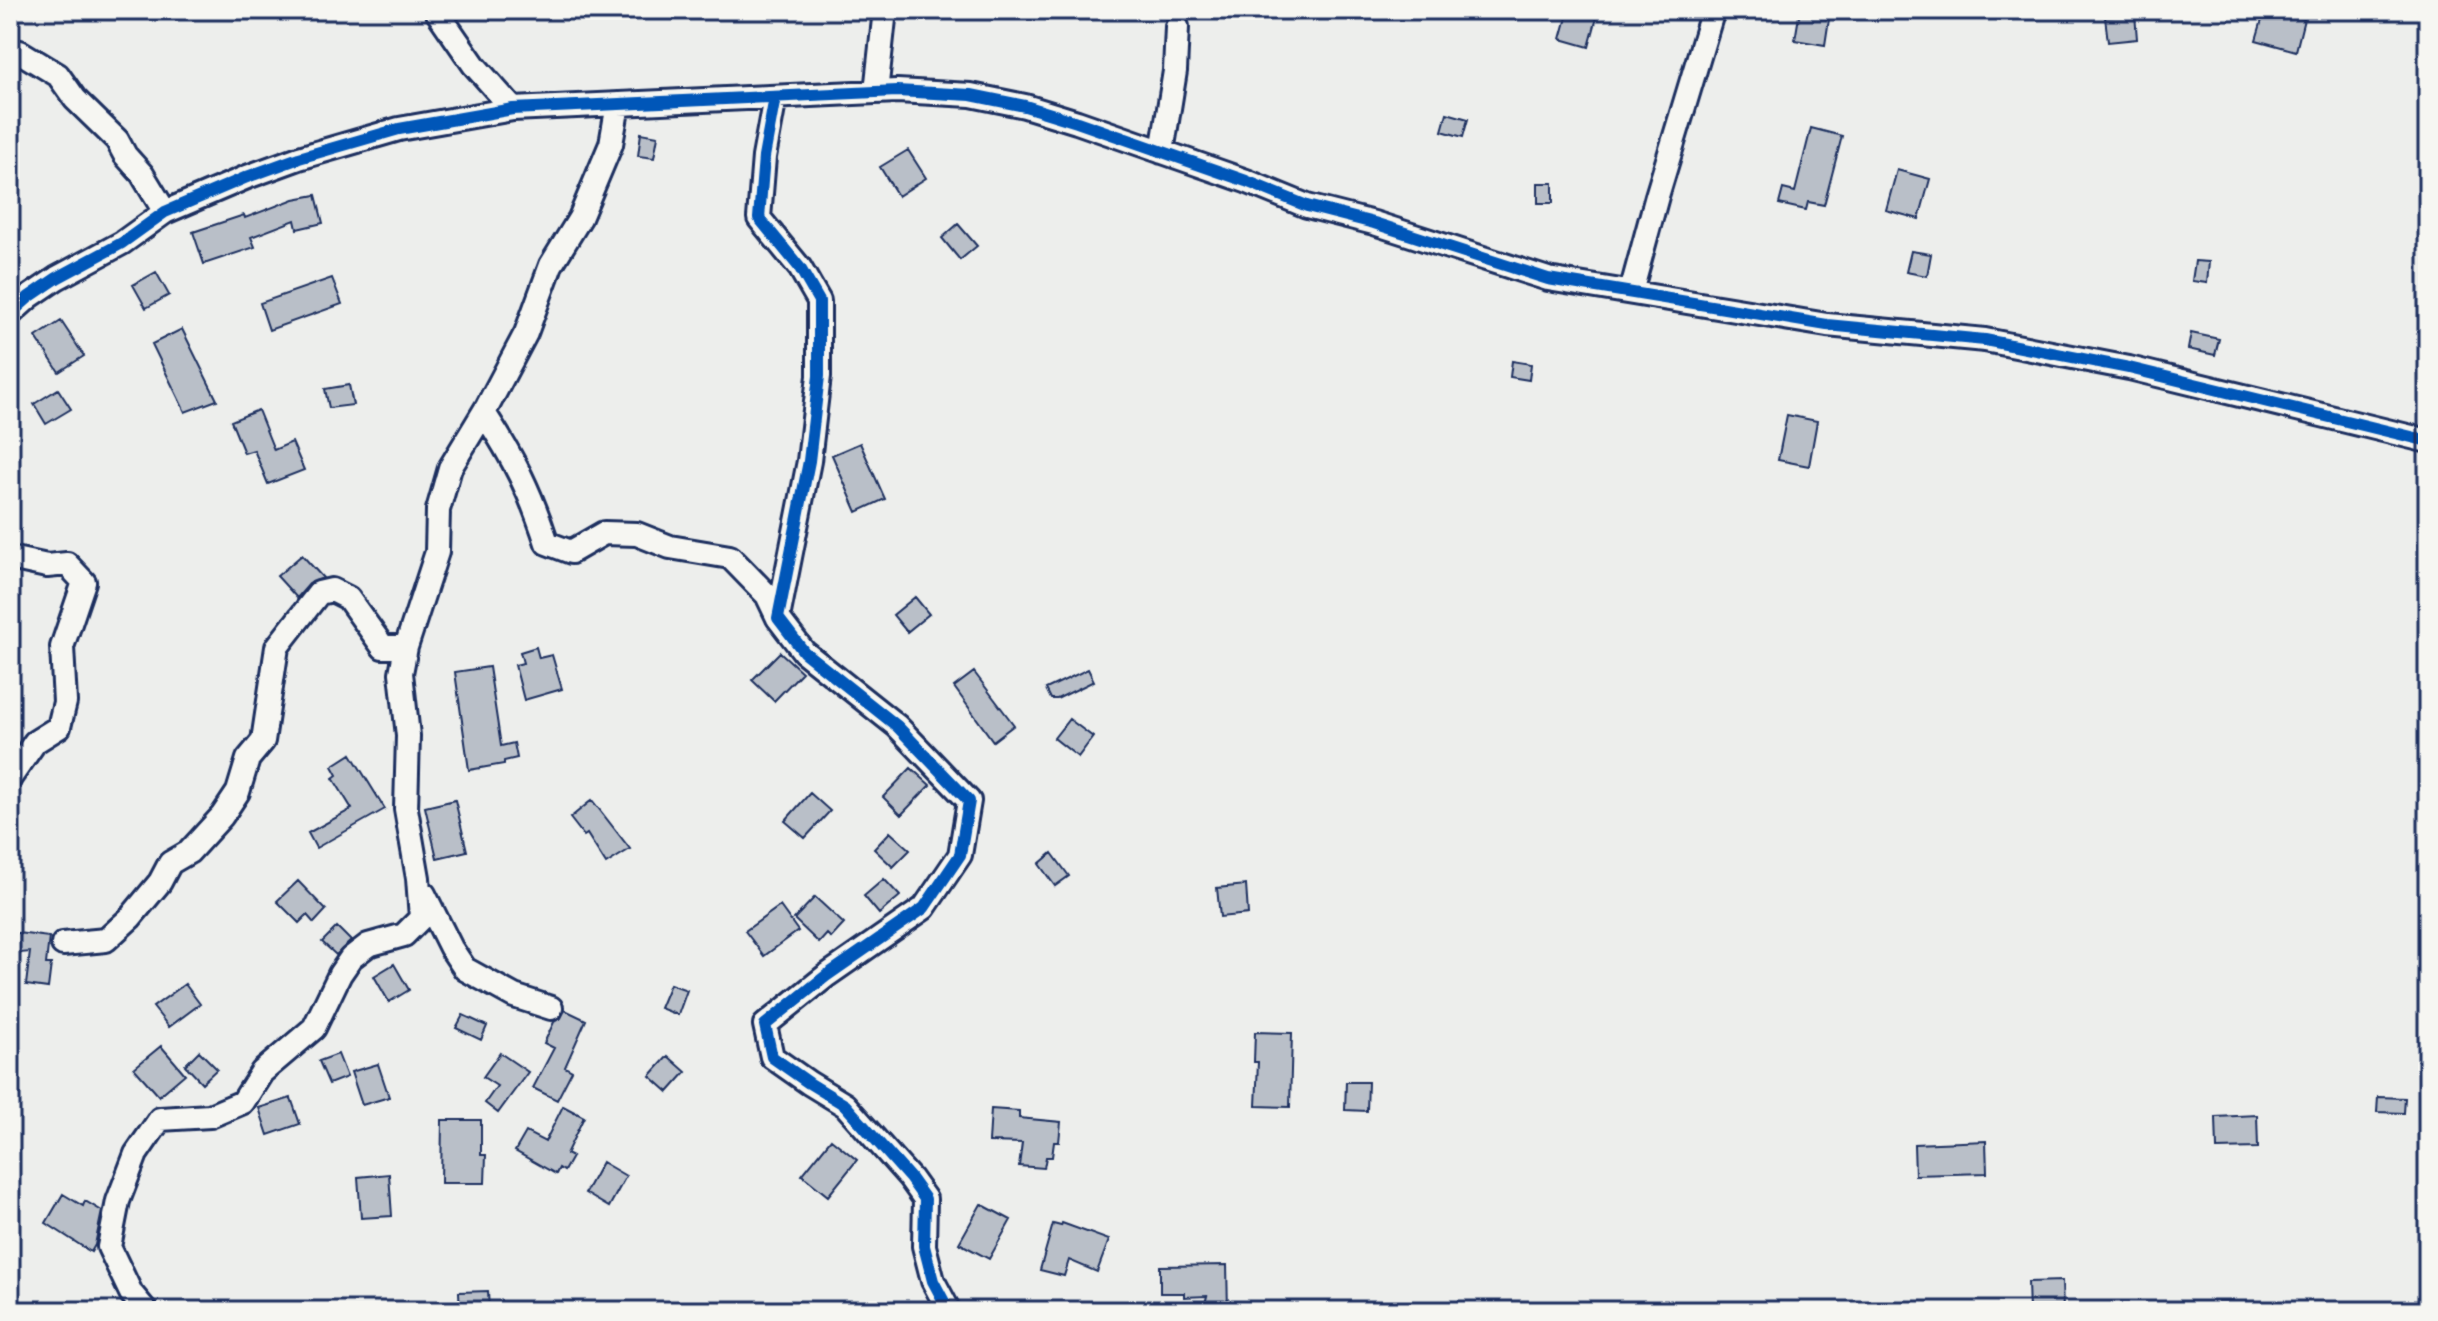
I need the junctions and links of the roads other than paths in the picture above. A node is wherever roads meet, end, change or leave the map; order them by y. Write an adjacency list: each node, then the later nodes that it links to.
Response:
1 (436, 10): 9 (street)
2 (885, 10): 6 (street)
3 (1713, 10): 12 (street)
4 (1177, 27): 10 (street)
5 (10, 50): 11 (street)
6 (876, 92): 7 (street); 10 (street)
7 (775, 97): 8 (street); 17 (street)
8 (618, 104): 9 (street); 14 (street)
9 (513, 109): 11 (street)
10 (1162, 152): 12 (street)
11 (165, 212): 13 (street)
12 (1631, 292): 15 (street)
13 (12, 309)
14 (484, 413): 17 (street); 18 (street)
15 (2428, 441)
16 (10, 558): 19 (street)
17 (778, 618): 24 (street)
18 (406, 647): 20 (street); 21 (street)
19 (10, 778)
20 (418, 878): 22 (street); 23 (street)
21 (63, 944)
22 (551, 1008)
23 (146, 1311)
24 (949, 1311)

